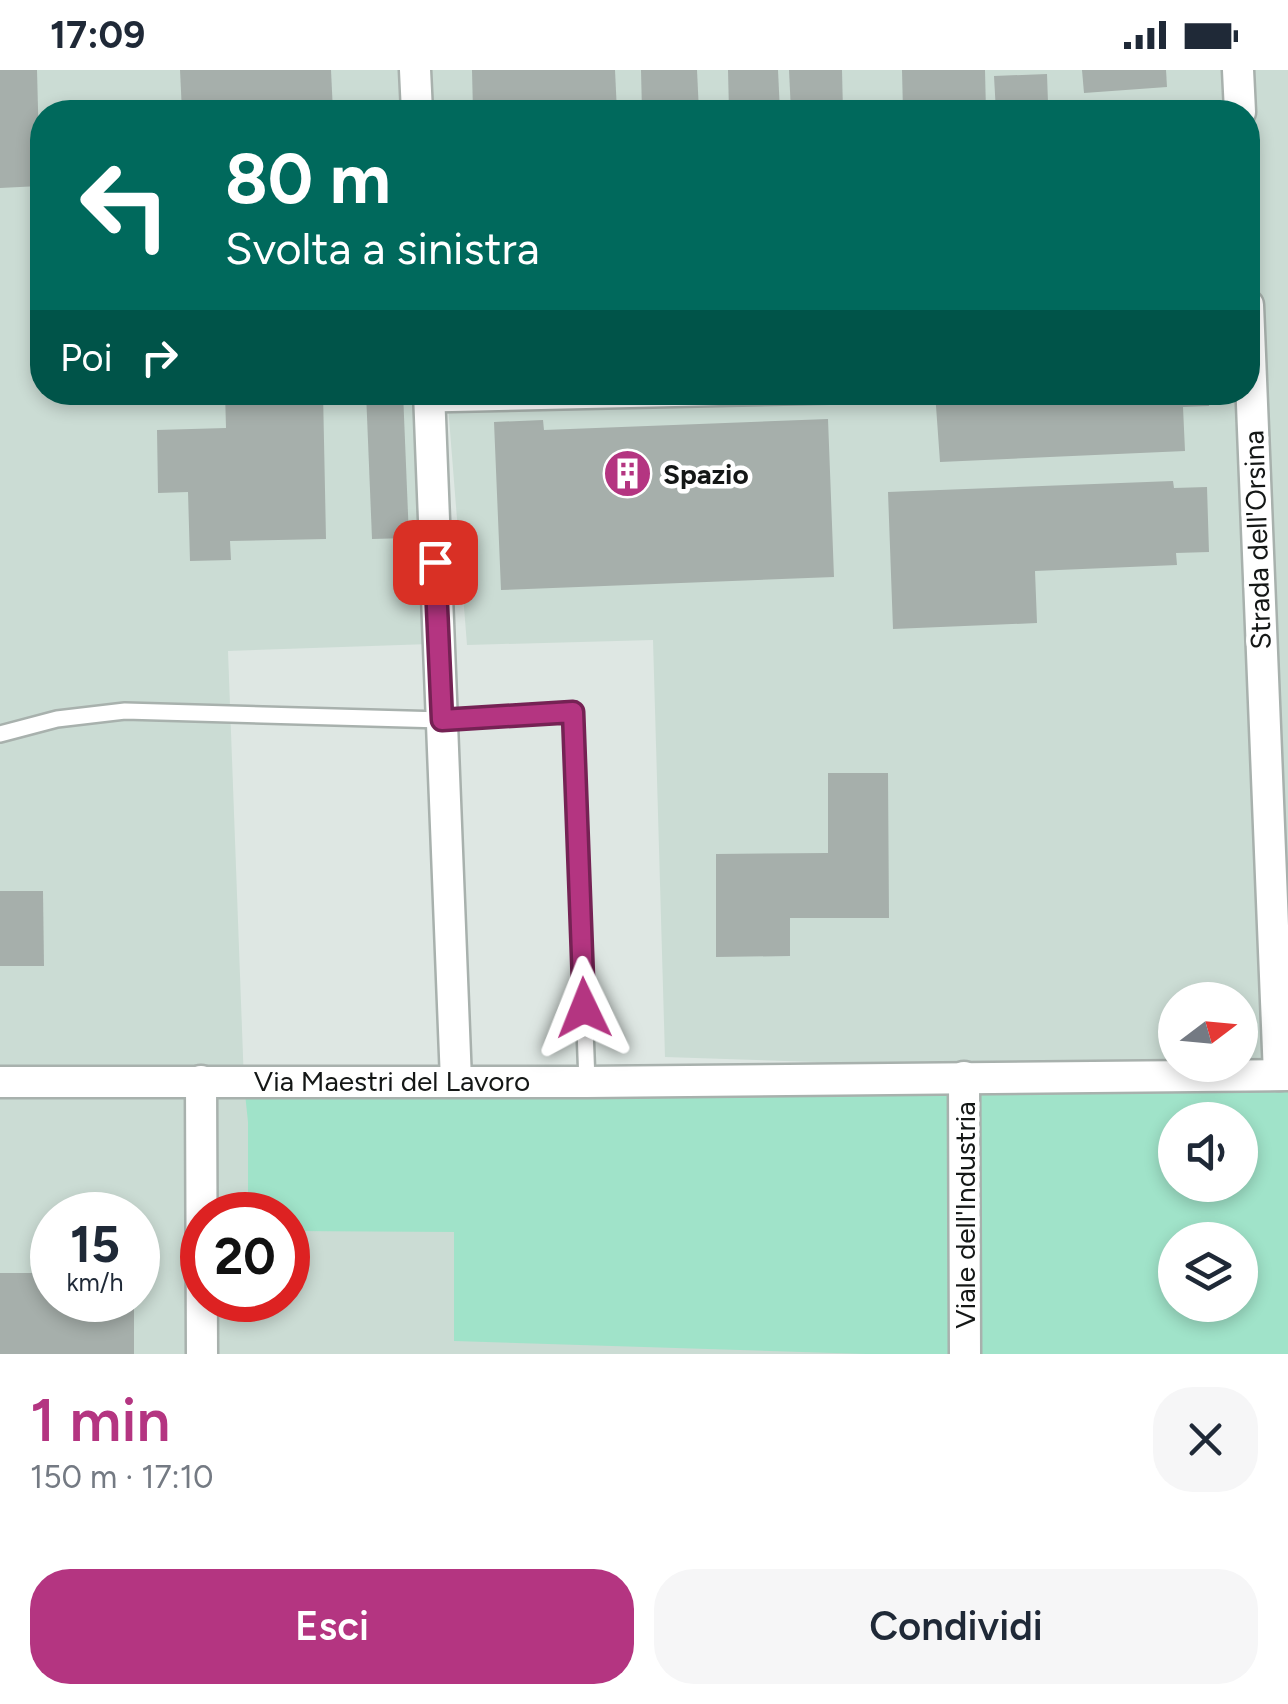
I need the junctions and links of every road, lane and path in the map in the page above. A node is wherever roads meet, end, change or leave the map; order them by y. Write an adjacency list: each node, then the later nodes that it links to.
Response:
1 (415, 70): 3 (street)
2 (1238, 70): 4 (street)
3 (416, 100)
4 (1239, 100)
5 (429, 405): 7 (street)
6 (1253, 405): 9 (street, Strada dell'Orsina)
7 (442, 720): 8 (lane); 11 (street); 14 (lane)
8 (0, 734)
9 (1283, 1075): 10 (street, Via Maestri del Lavoro)
10 (964, 1077): 14 (street, Via Maestri del Lavoro); 16 (street, Viale dell'Industria)
11 (456, 1080): 13 (street, Via Maestri del Lavoro); 14 (street, Via Maestri del Lavoro)
12 (0, 1082): 13 (street, Via Maestri del Lavoro)
13 (201, 1082): 15 (street)
14 (588, 1082)
15 (202, 1354)
16 (964, 1354)

